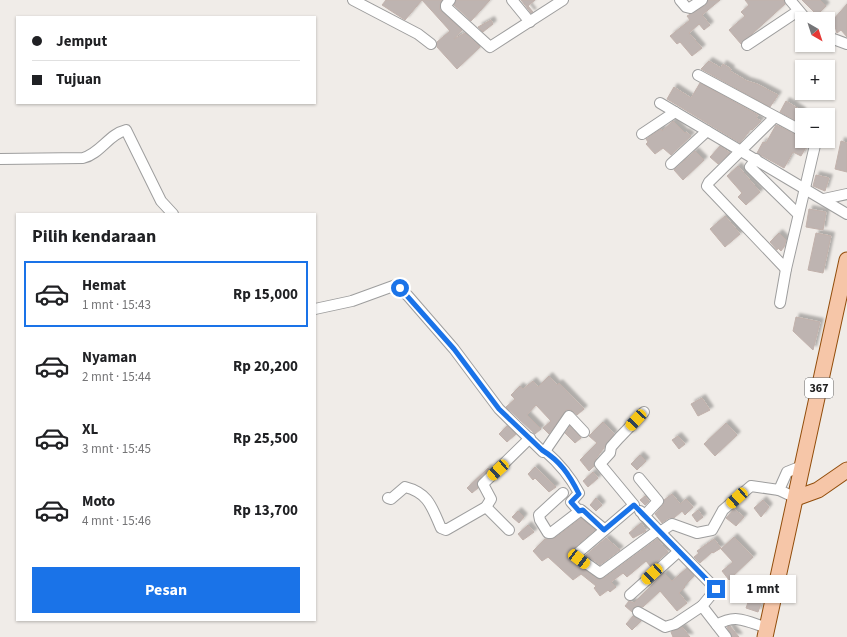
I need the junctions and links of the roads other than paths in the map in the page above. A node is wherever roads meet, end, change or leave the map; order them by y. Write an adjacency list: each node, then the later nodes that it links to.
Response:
1 (353, 0): 11 (street)
2 (450, 0): 9 (street)
3 (512, 0): 9 (street)
4 (564, 0): 9 (street)
5 (680, 0): 6 (street)
6 (702, 0)
7 (790, 0): 8 (street)
8 (798, 11): 13 (street)
9 (530, 22)
10 (835, 40): 12 (street)
11 (431, 44)
12 (847, 44)
13 (747, 45)
14 (698, 75): 17 (street)
15 (660, 103): 16 (street)
16 (674, 112): 19 (street); 20 (street)
17 (775, 117): 18 (street); 22 (street)
18 (795, 127)
19 (707, 131): 22 (street); 25 (street)
20 (642, 134)
21 (814, 148): 27 (street)
22 (737, 153): 24 (street); 35 (street)
23 (0, 159): 31 (street)
24 (753, 163): 26 (street); 28 (street)
25 (671, 164)
26 (787, 178): 27 (street); 28 (street)
27 (804, 188): 30 (street); 32 (street)
28 (778, 194): 32 (street)
29 (847, 194): 30 (street)
30 (824, 199): 33 (street)
31 (172, 213)
32 (798, 214): 35 (street)
33 (847, 214)
34 (847, 260): 42 (main road, 367)
35 (786, 269): 36 (street)
36 (780, 303)
37 (316, 309): 40 (street)
38 (644, 412): 49 (street)
39 (584, 432): 41 (street)
40 (530, 438): 41 (street); 50 (street)
41 (545, 451): 51 (street)
42 (802, 466): 45 (street); 48 (main road, 367)
43 (847, 470): 48 (main road)
44 (639, 478): 52 (street)
45 (779, 490): 48 (street); 55 (street)
46 (563, 493): 51 (street)
47 (388, 498): 50 (street)
48 (796, 498): 61 (main road, 367)
49 (634, 505): 52 (street); 54 (street)
50 (486, 507): 53 (street)
51 (579, 511): 54 (street)
52 (644, 516): 55 (street)
53 (509, 530)
54 (604, 530): 55 (street)
55 (659, 531): 56 (street)
56 (678, 552): 57 (street); 58 (street)
57 (630, 595)
58 (702, 606): 59 (street); 60 (street)
59 (638, 612)
60 (717, 625): 61 (street); 62 (street)
61 (766, 632)
62 (726, 637)

